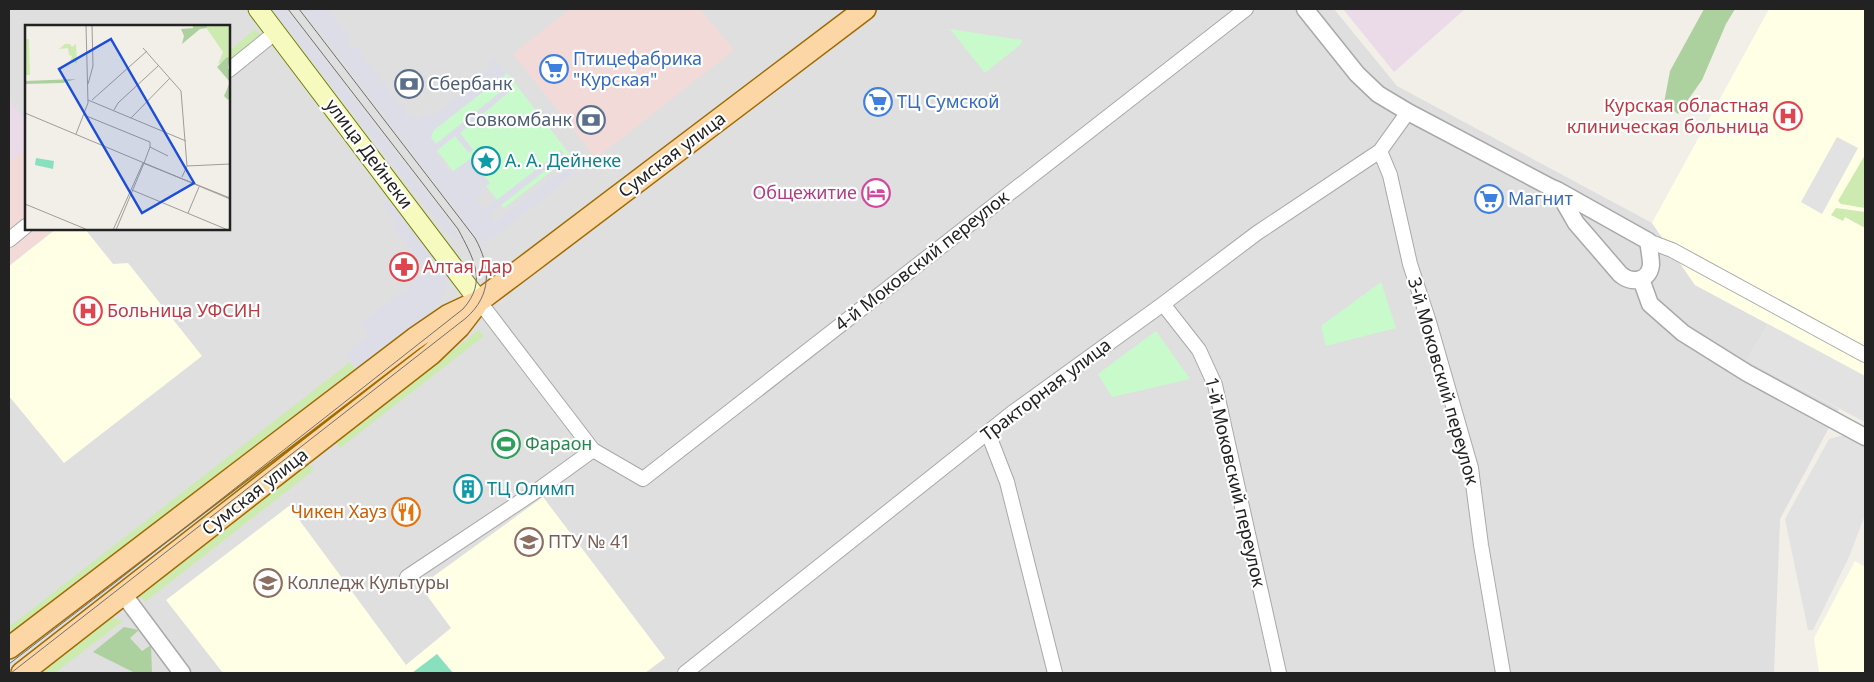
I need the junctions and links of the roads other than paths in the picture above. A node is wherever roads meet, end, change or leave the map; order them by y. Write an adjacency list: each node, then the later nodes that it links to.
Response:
1 (258, 9): 5 (main road, улица Дейнеки)
2 (865, 9): 14 (main road, Сумская улица)
3 (1246, 9): 19 (street, 4-й Моковский переулок)
4 (1305, 9): 7 (street)
5 (276, 32): 6 (street); 14 (main road, улица Дейнеки)
6 (230, 69)
7 (1408, 112): 8 (street, Тракторная улица); 9 (street)
8 (1380, 151): 15 (street, Тракторная улица); 28 (street, 3-й Моковский переулок)
9 (1557, 190): 12 (street); 13 (street)
10 (25, 227): 11 (street)
11 (9, 240)
12 (1648, 240): 13 (street); 16 (street)
13 (1641, 279): 18 (street)
14 (479, 301): 19 (street); 21 (main road, Сумская улица); 22 (main road, Сумская улица)
15 (1163, 304): 17 (street, Тракторная улица); 27 (street, 1-й Моковский переулок)
16 (1865, 355)
17 (988, 432): 25 (street, Тракторная улица); 26 (street)
18 (1865, 437)
19 (593, 450): 20 (street)
20 (406, 577)
21 (124, 595): 23 (main road, Сумская улица); 24 (street)
22 (9, 648)
23 (22, 673)
24 (182, 673)
25 (685, 673)
26 (1055, 673)
27 (1279, 673)
28 (1503, 673)

